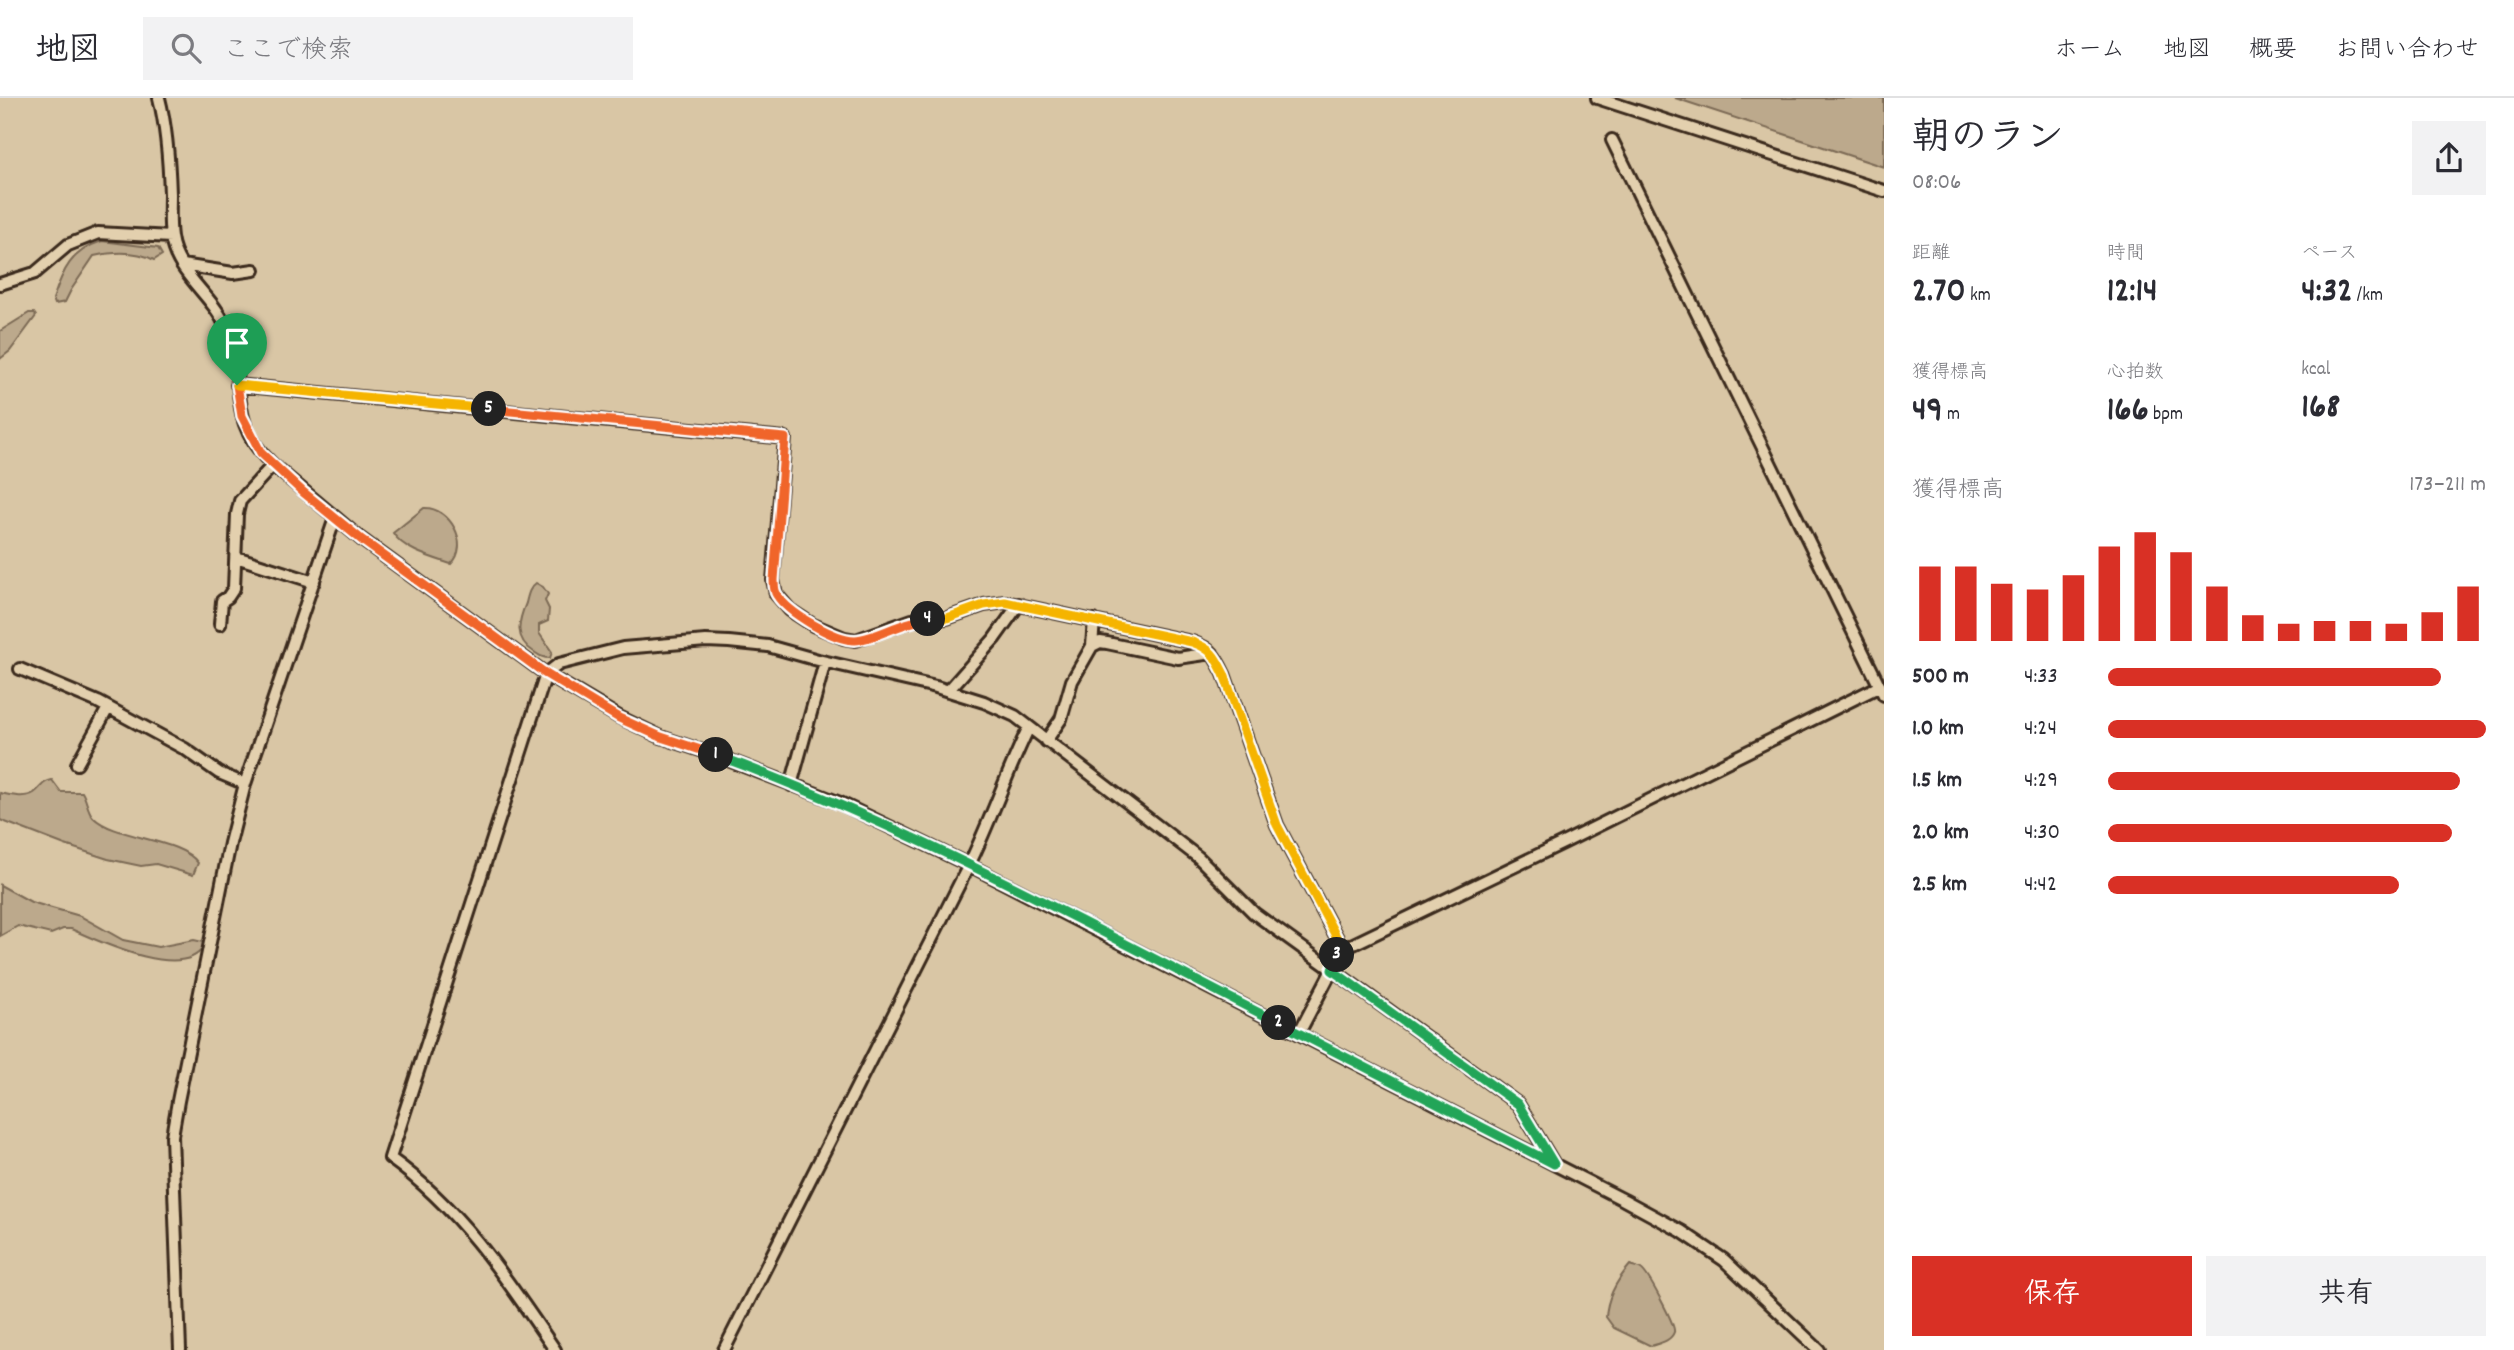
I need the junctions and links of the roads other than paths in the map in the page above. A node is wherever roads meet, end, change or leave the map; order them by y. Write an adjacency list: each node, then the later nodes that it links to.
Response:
1 (159, 98): 5 (street)
2 (1597, 98): 4 (street)
3 (1612, 139): 23 (street)
4 (1884, 191)
5 (171, 237): 6 (street); 8 (street)
6 (182, 265): 7 (street); 9 (street)
7 (254, 270)
8 (0, 284)
9 (237, 385): 10 (street); 14 (street)
10 (273, 465): 11 (street); 12 (street)
11 (335, 518): 13 (street); 21 (street)
12 (236, 557): 13 (street); 16 (street)
13 (314, 582): 28 (street)
14 (1019, 604): 15 (street); 22 (street)
15 (1094, 620): 17 (street); 18 (street)
16 (220, 624)
17 (1092, 646): 18 (street); 26 (street)
18 (1212, 653): 31 (street)
19 (825, 662): 21 (street); 22 (street); 29 (street)
20 (20, 669): 24 (street)
21 (546, 674): 29 (street); 36 (street)
22 (948, 691): 25 (street)
23 (1882, 691): 31 (street)
24 (108, 708): 27 (street); 28 (street)
25 (1029, 727): 26 (street); 30 (street)
26 (1045, 741): 32 (street)
27 (76, 764)
28 (245, 784): 35 (street)
29 (792, 785): 30 (street)
30 (969, 865): 33 (street); 37 (street)
31 (1339, 951): 32 (street)
32 (1332, 970): 33 (street); 34 (street)
33 (1299, 1033): 34 (street)
34 (1554, 1164): 38 (street)
35 (180, 1350)
36 (555, 1350)
37 (724, 1350)
38 (1819, 1350)

